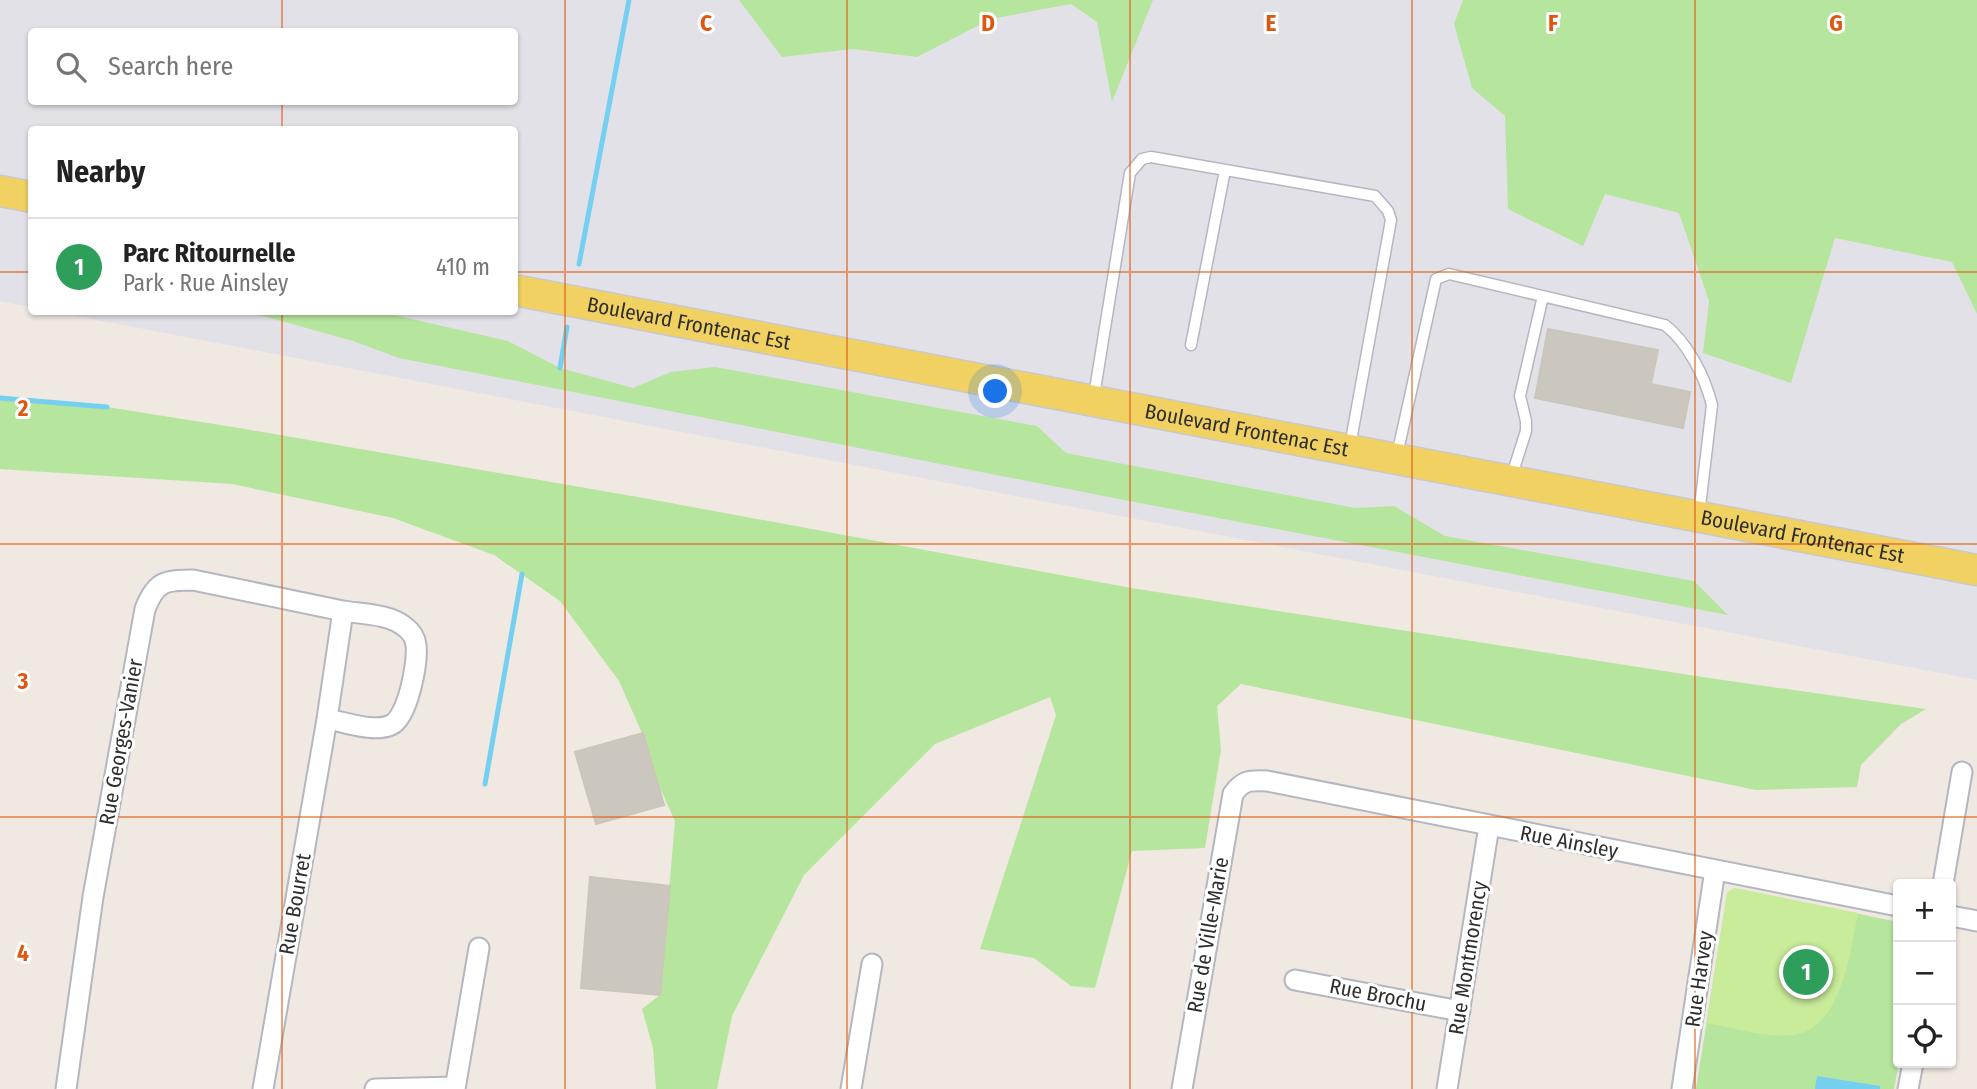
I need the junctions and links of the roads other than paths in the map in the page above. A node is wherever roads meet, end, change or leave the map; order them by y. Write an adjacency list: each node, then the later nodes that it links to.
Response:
1 (1225, 170): 6 (lane); 7 (lane); 8 (lane)
2 (0, 191): 3 (main road)
3 (28, 196)
4 (518, 291): 7 (main road, Boulevard Frontenac Est)
5 (1543, 296): 9 (lane); 10 (lane); 11 (lane)
6 (1191, 345)
7 (1093, 400): 8 (main road, Boulevard Frontenac Est)
8 (1349, 450): 9 (main road, Boulevard Frontenac Est)
9 (1396, 459): 10 (main road, Boulevard Frontenac Est)
10 (1510, 481): 11 (main road, Boulevard Frontenac Est)
11 (1698, 518): 12 (main road, Boulevard Frontenac Est)
12 (1977, 570)
13 (343, 611): 14 (street, Rue Bourret); 14 (street); 29 (street, Rue Georges-Vanier)
14 (327, 719): 30 (street, Rue Bourret)
15 (1962, 772): 19 (street)
16 (1241, 783): 17 (street, Rue Ainsley); 33 (street, Rue de Ville-Marie)
17 (1489, 826): 18 (street, Rue Ainsley); 26 (street, Rue Montmorency)
18 (1715, 870): 20 (street, Rue Ainsley); 35 (street, Rue Harvey)
19 (1944, 879)
20 (1893, 905)
21 (1956, 917): 22 (street)
22 (1977, 921)
23 (479, 948): 28 (street)
24 (872, 964): 32 (street)
25 (1295, 980): 26 (street, Rue Brochu)
26 (1460, 1011): 34 (street, Rue Montmorency)
27 (1912, 1068): 36 (street)
28 (455, 1088): 31 (street)
29 (66, 1089)
30 (263, 1089)
31 (375, 1089)
32 (850, 1089)
33 (1182, 1089)
34 (1447, 1089)
35 (1682, 1089)
36 (1908, 1089)

